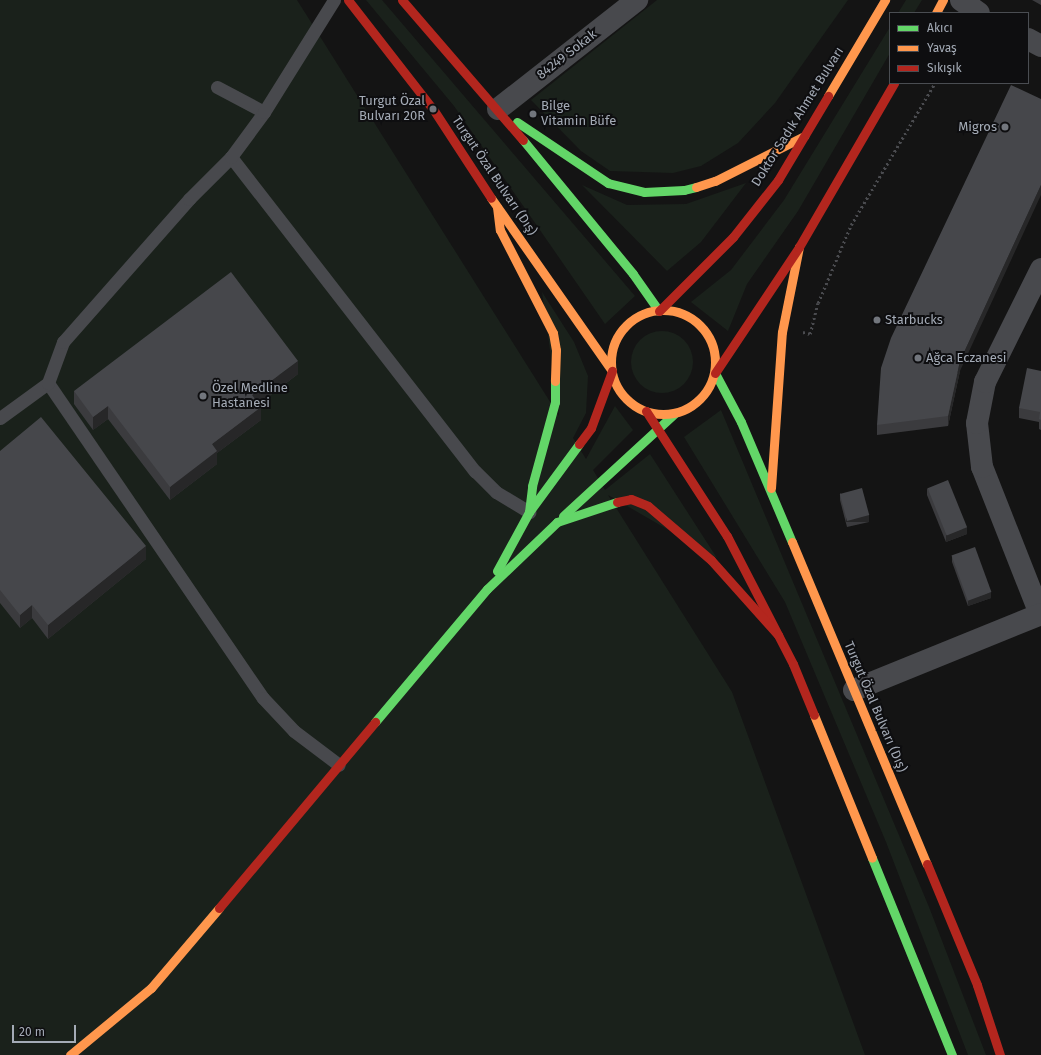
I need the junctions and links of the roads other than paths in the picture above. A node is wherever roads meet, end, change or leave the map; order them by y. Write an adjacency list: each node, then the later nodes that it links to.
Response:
1 (334, 0): 15 (lane)
2 (348, 0): 18 (main road, Turgut Özal Bulvarı (Dış))
3 (402, 0): 14 (main road)
4 (637, 0): 14 (street, 84249 Sokak)
5 (885, 0): 16 (main road, Doktor Sadık Ahmet Bulvarı)
6 (944, 0): 8 (main road)
7 (961, 0): 9 (street)
8 (937, 12)
9 (978, 12)
10 (1029, 40): 11 (street)
11 (1041, 46)
12 (893, 84): 19 (main road)
13 (217, 87): 15 (lane)
14 (498, 109): 16 (main road); 21 (main road)
15 (264, 112): 17 (lane)
16 (804, 136): 21 (main road, Doktor Sadık Ahmet Bulvarı)
17 (231, 157): 24 (lane); 30 (lane)
18 (497, 207): 22 (main road, Turgut Özal Bulvarı (Dış)); 30 (main road)
19 (799, 247): 23 (main road); 29 (main road)
20 (1041, 269): 33 (street)
21 (658, 311): 22 (main road); 23 (main road)
22 (612, 371): 25 (main road); 30 (main road)
23 (715, 373): 26 (main road); 29 (main road, Turgut Özal Bulvarı (Dış))
24 (48, 383): 27 (lane); 36 (lane)
25 (646, 411): 26 (main road); 28 (main road)
26 (674, 413): 28 (main road)
27 (0, 418)
28 (658, 428): 31 (main road); 34 (main road)
29 (771, 493): 35 (main road, Turgut Özal Bulvarı (Dış))
30 (529, 512): 32 (main road)
31 (557, 522): 32 (main road); 34 (main road)
32 (487, 589): 36 (main road)
33 (1041, 614): 35 (street)
34 (778, 635): 38 (main road)
35 (854, 690): 39 (main road, Turgut Özal Bulvarı (Dış))
36 (338, 765): 37 (main road)
37 (70, 1055)
38 (952, 1055)
39 (1000, 1055)

